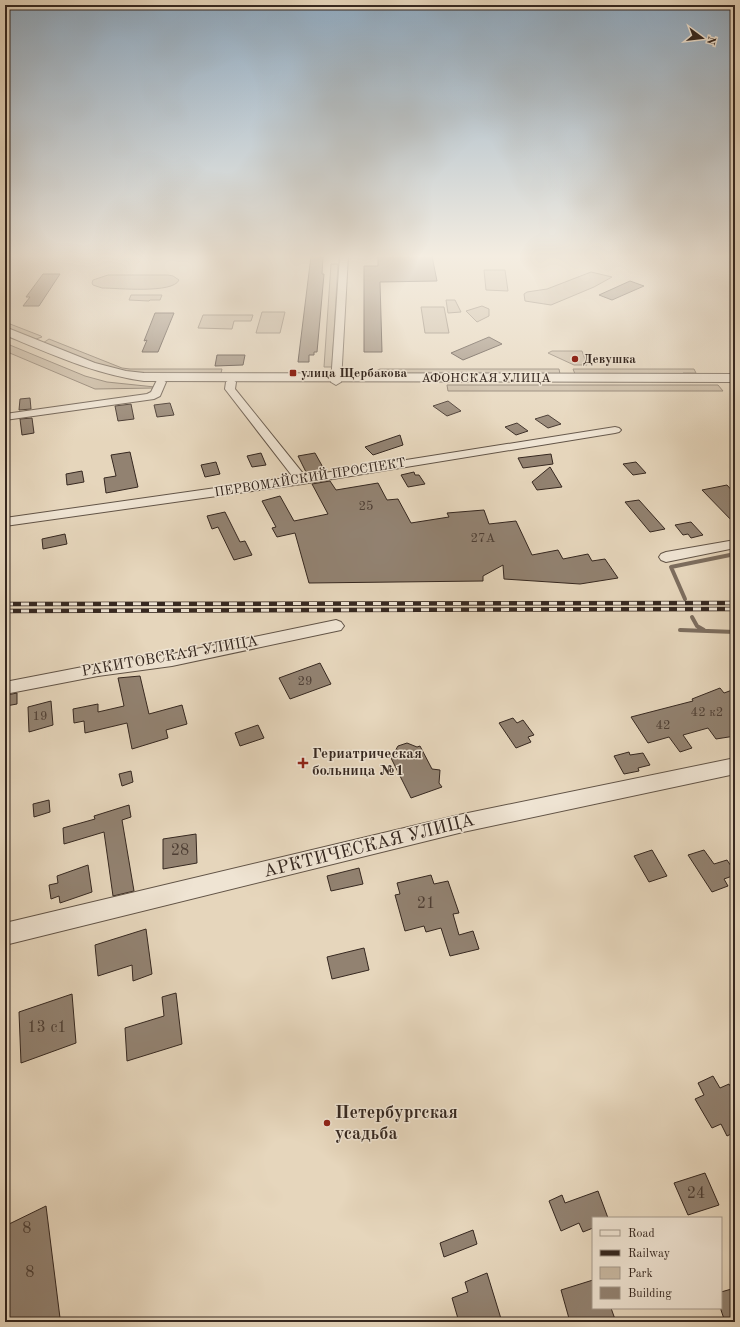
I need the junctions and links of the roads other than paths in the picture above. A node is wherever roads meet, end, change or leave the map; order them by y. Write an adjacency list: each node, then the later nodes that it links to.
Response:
1 (340, 318): 5 (street)
2 (5, 331): 5 (street, АФОНСКАЯ УЛИЦА)
3 (5, 338): 6 (street, АФОНСКАЯ УЛИЦА)
4 (735, 378): 5 (street, АФОНСКАЯ УЛИЦА)
5 (336, 380): 7 (street, АФОНСКАЯ УЛИЦА); 8 (street, АФОНСКАЯ УЛИЦА)
6 (160, 382): 7 (street, АФОНСКАЯ УЛИЦА); 9 (street)
7 (231, 382): 11 (street)
8 (735, 382)
9 (5, 417)
10 (615, 430): 11 (street, ПЕРВОМАЙСКИЙ ПРОСПЕКТ)
11 (302, 480): 12 (street, ПЕРВОМАЙСКИЙ ПРОСПЕКТ)
12 (5, 522)
13 (735, 544): 14 (street)
14 (666, 557)
15 (336, 626): 16 (street, РАКИТОВСКАЯ УЛИЦА)
16 (5, 688)
17 (735, 766): 18 (street, АРКТИЧЕСКАЯ УЛИЦА)
18 (5, 934)

